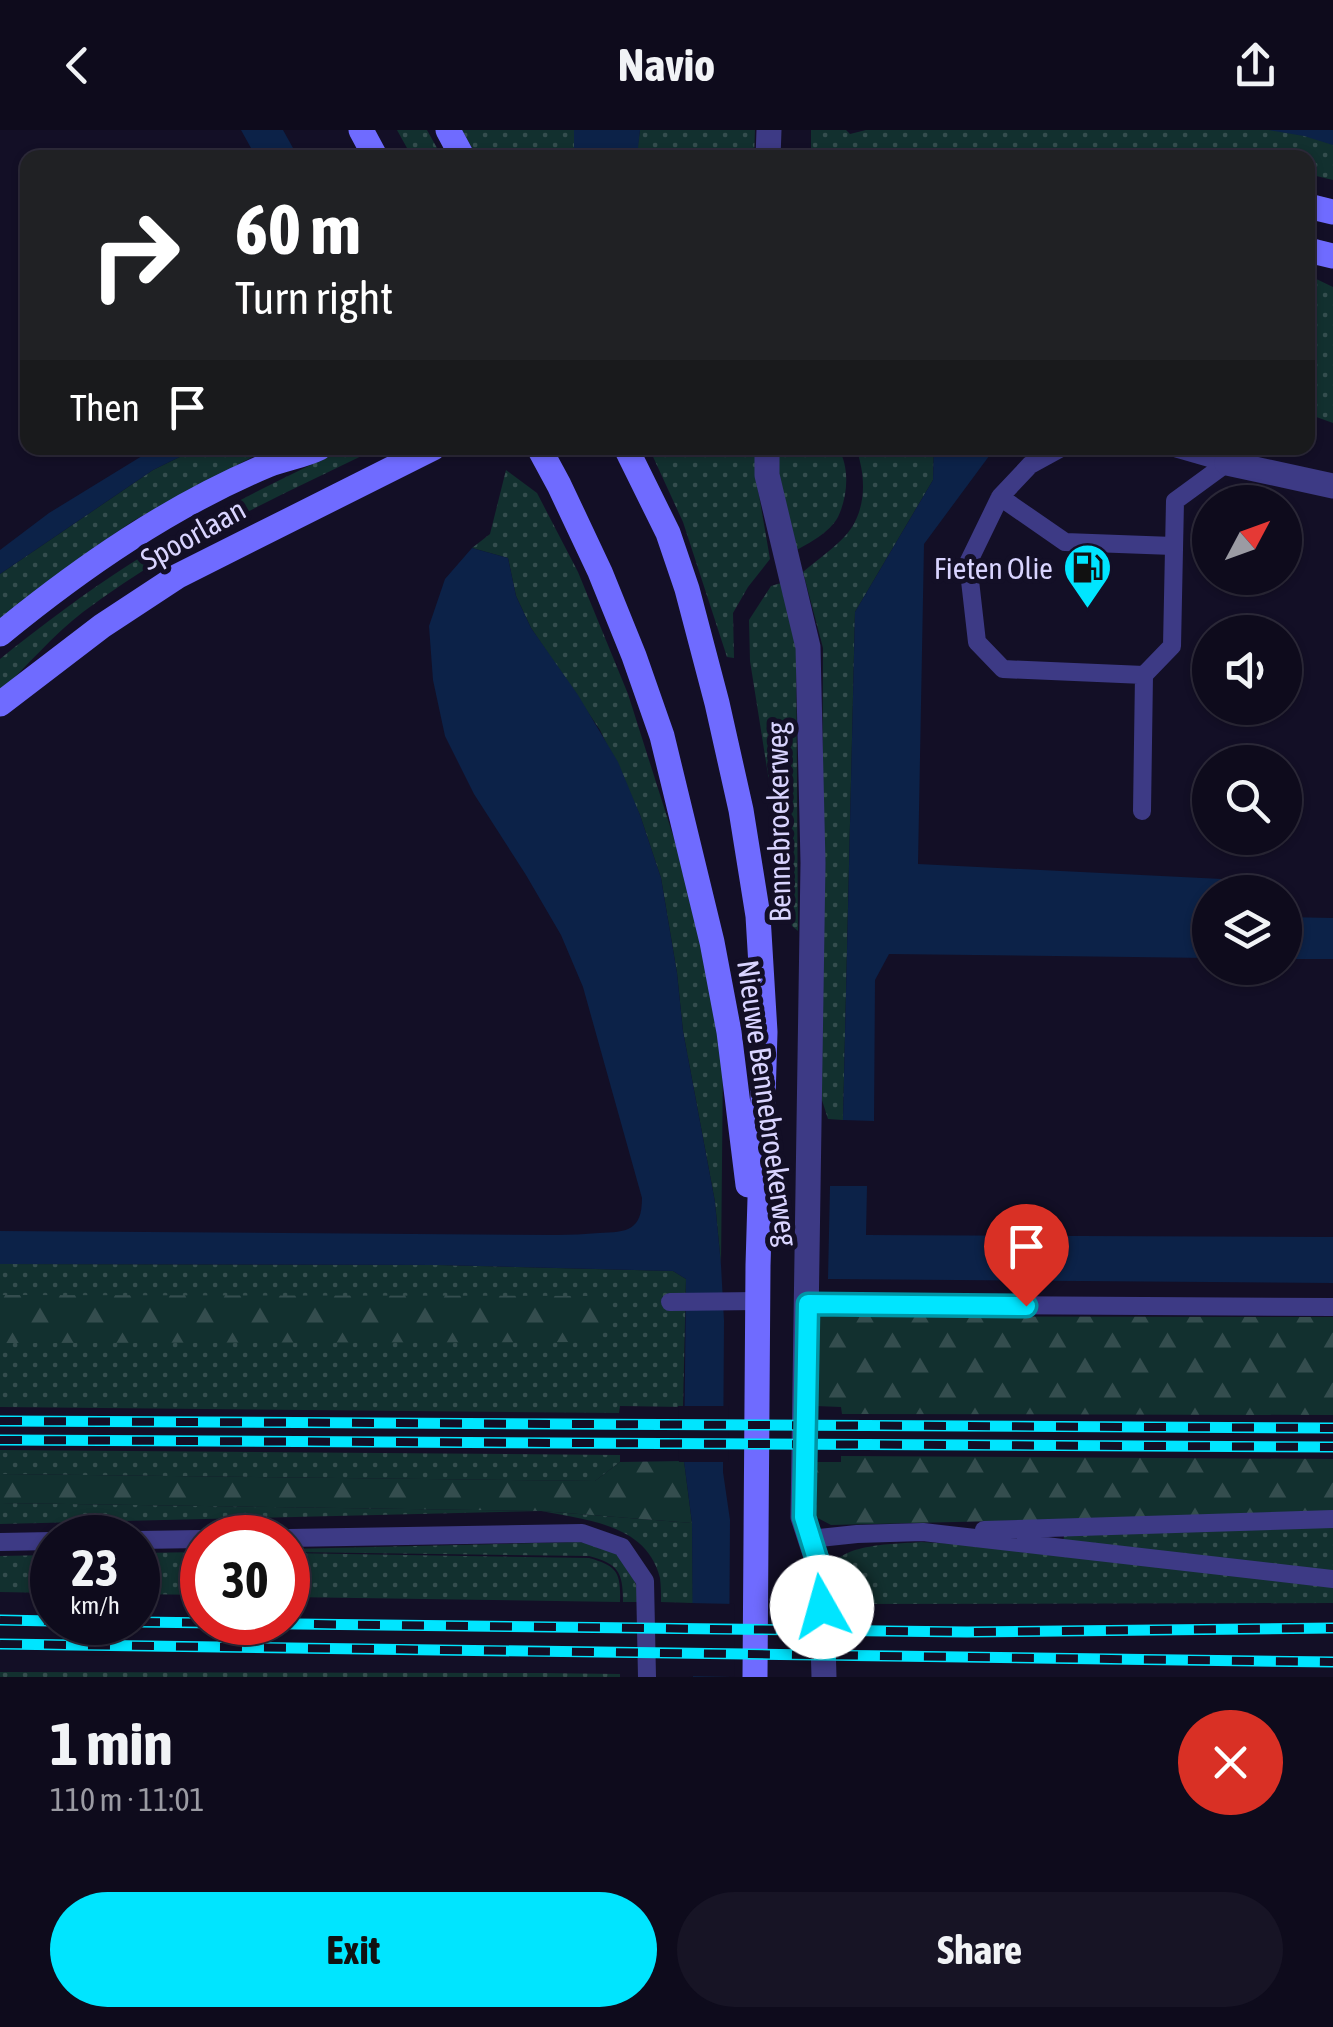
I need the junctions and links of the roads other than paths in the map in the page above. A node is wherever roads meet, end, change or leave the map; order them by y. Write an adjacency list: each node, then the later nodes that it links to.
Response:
1 (298, 455): 12 (main road, Spoorlaan)
2 (419, 455): 14 (main road, Spoorlaan)
3 (543, 455): 16 (main road, Nieuwe Bennebroekerweg)
4 (629, 455): 16 (main road, Nieuwe Bennebroekerweg)
5 (767, 455): 19 (street, Bennebroekerweg)
6 (1048, 455): 10 (lane)
7 (1199, 455): 8 (lane)
8 (1226, 463): 9 (street); 11 (lane)
9 (1333, 486)
10 (1000, 496): 11 (lane); 13 (lane)
11 (1173, 546): 13 (lane)
12 (0, 634)
13 (1144, 674): 15 (lane)
14 (0, 704)
15 (1142, 811)
16 (758, 1265): 17 (main road)
17 (758, 1301): 18 (lane); 29 (main road)
18 (670, 1302)
19 (808, 1304): 20 (lane); 24 (street, Bennebroekerweg)
20 (1333, 1307)
21 (1333, 1519): 22 (lane)
22 (923, 1532): 24 (lane); 27 (lane)
23 (310, 1538): 28 (lane)
24 (810, 1539): 30 (street, Bennebroekerweg)
25 (0, 1542): 26 (lane)
26 (30, 1542)
27 (1333, 1579)
28 (646, 1677)
29 (755, 1677)
30 (824, 1677)

